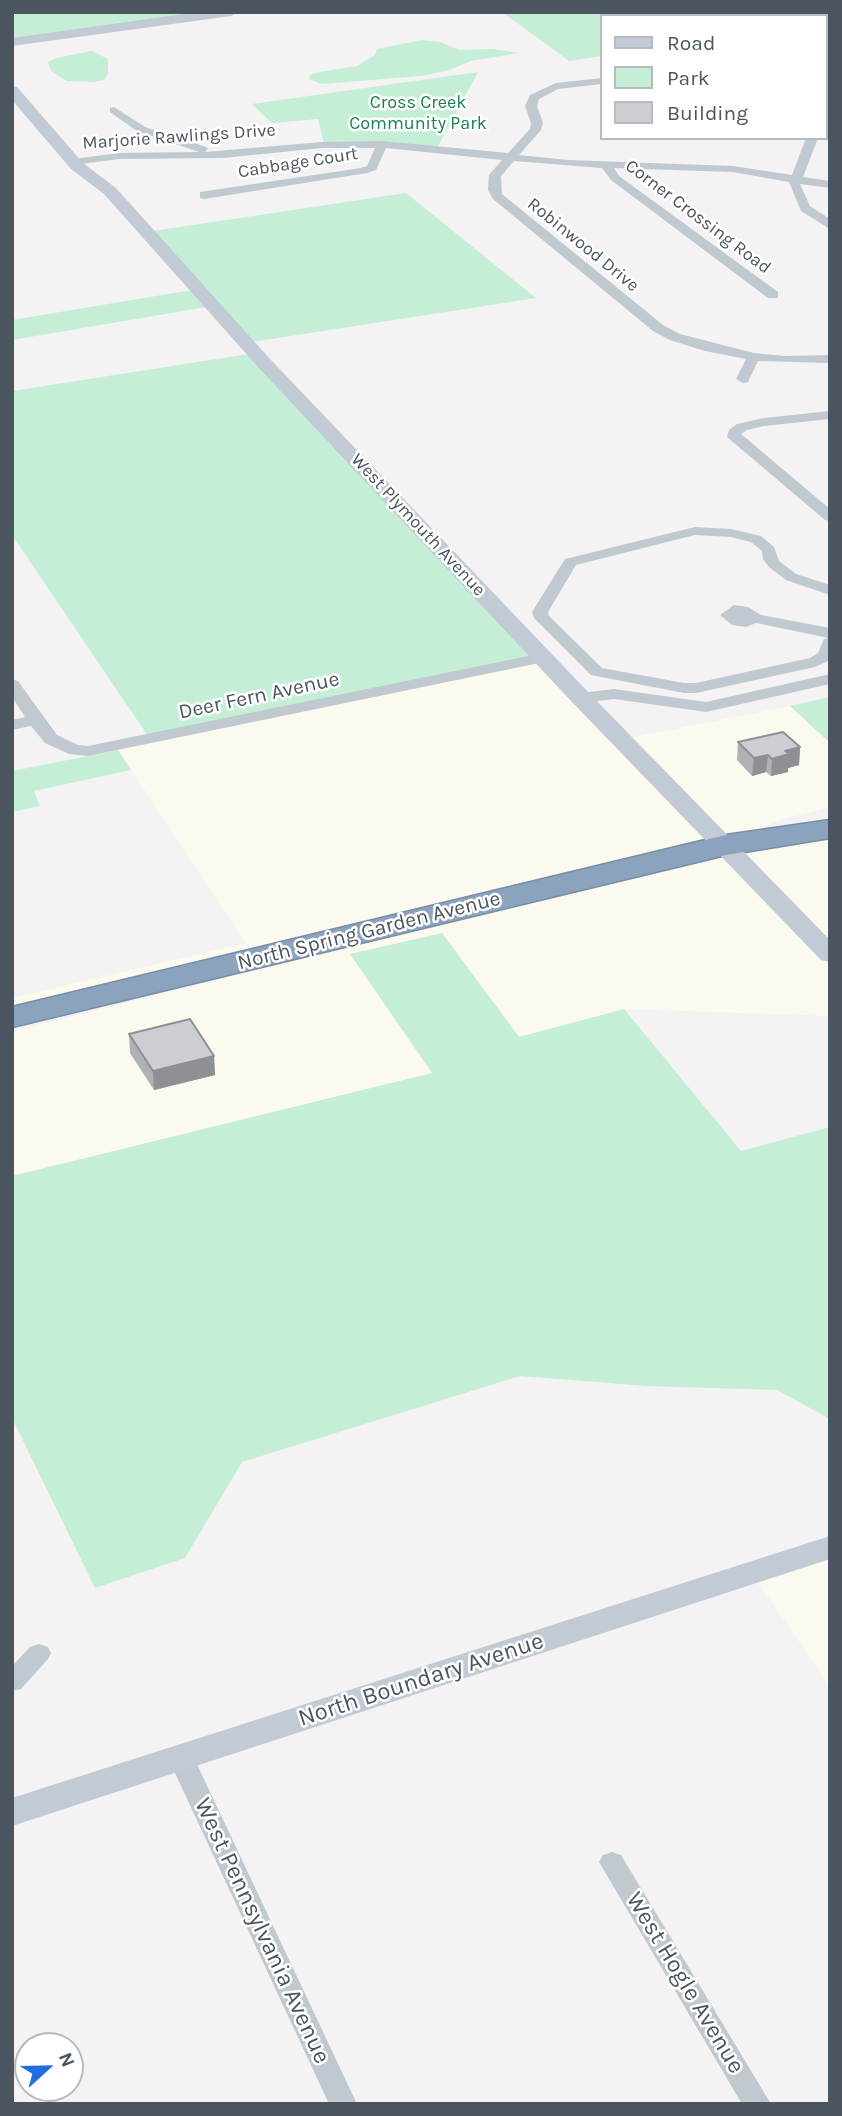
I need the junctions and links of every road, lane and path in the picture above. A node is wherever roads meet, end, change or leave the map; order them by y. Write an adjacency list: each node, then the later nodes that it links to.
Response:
1 (232, 12): 2 (street)
2 (12, 42)
3 (600, 81): 9 (street)
4 (12, 90): 10 (street, West Plymouth Avenue)
5 (114, 110): 8 (street)
6 (811, 140): 12 (street)
7 (382, 146): 8 (street, Marjorie Rawlings Drive); 9 (street, Marjorie Rawlings Drive); 15 (street, Cabbage Court)
8 (225, 157): 10 (street, Marjorie Rawlings Drive)
9 (506, 160): 11 (street, Marjorie Rawlings Drive); 18 (street, Robinwood Drive)
10 (75, 164): 27 (street, West Plymouth Avenue)
11 (606, 167): 12 (street, Marjorie Rawlings Drive); 17 (street, Corner Crossing Road)
12 (795, 182): 13 (street, Marjorie Rawlings Drive); 14 (street, Marjorie Rawlings Drive); 16 (street)
13 (830, 185)
14 (830, 191)
15 (204, 195)
16 (830, 225)
17 (773, 295)
18 (754, 357): 19 (street, Robinwood Drive); 20 (street)
19 (830, 359)
20 (743, 379)
21 (830, 415): 22 (street)
22 (830, 517)
23 (830, 590): 26 (street)
24 (754, 618): 25 (street)
25 (830, 633)
26 (830, 642)
27 (543, 658): 30 (street, West Plymouth Avenue); 31 (street, Deer Fern Avenue)
28 (830, 679): 30 (street)
29 (12, 684): 31 (street, Deer Fern Avenue)
30 (581, 698): 35 (street, West Plymouth Avenue)
31 (35, 720): 32 (street)
32 (12, 725)
33 (830, 812): 35 (highway, North Spring Garden Avenue)
34 (830, 829): 35 (highway, North Spring Garden Avenue)
35 (726, 845): 36 (street, West Plymouth Avenue); 37 (highway, North Spring Garden Avenue)
36 (830, 955)
37 (12, 1017)
38 (830, 1547): 41 (street, North Boundary Avenue)
39 (39, 1653): 40 (street)
40 (12, 1682)
41 (181, 1758): 42 (street, North Boundary Avenue); 44 (street, West Pennsylvania Avenue)
42 (12, 1812)
43 (612, 1861): 45 (street, West Hogle Avenue)
44 (343, 2104)
45 (757, 2104)

